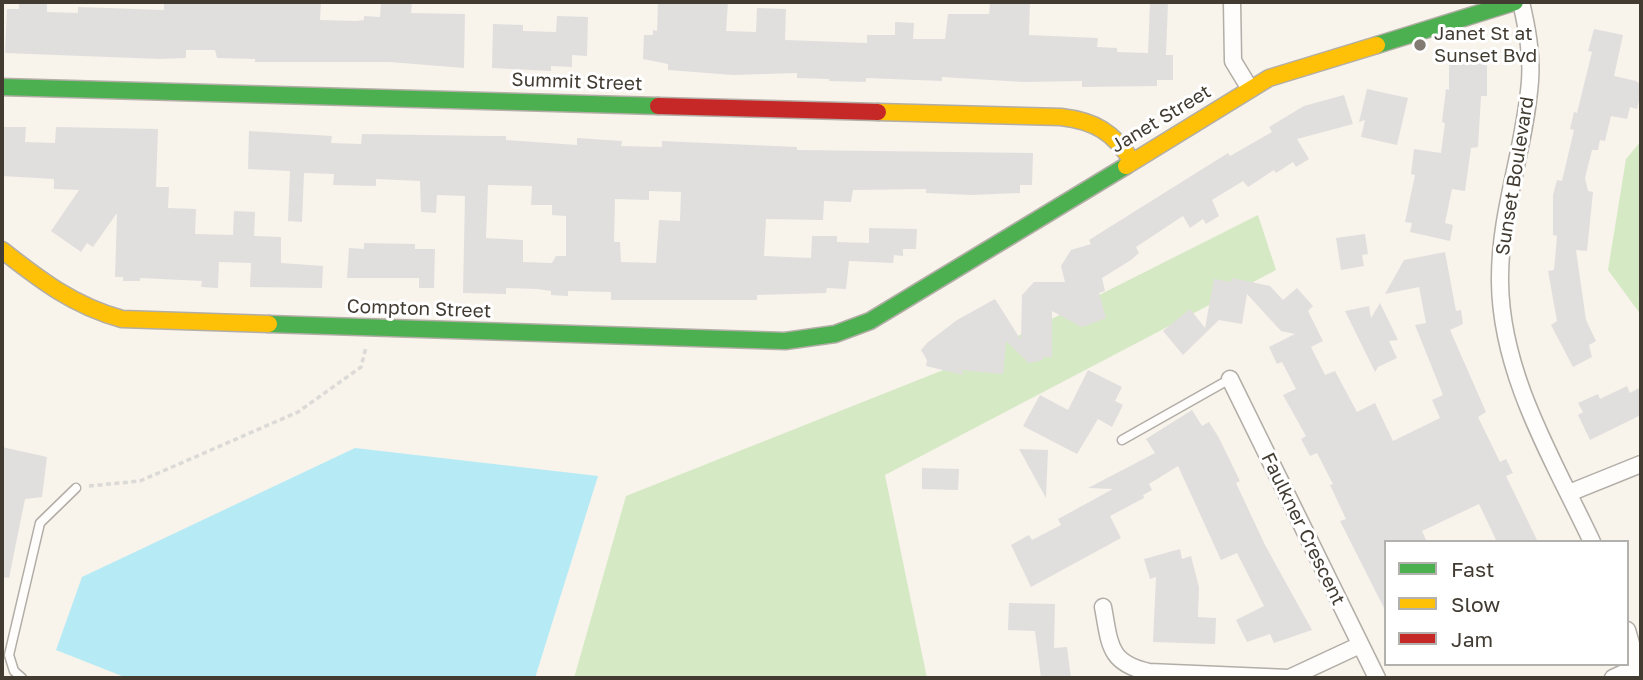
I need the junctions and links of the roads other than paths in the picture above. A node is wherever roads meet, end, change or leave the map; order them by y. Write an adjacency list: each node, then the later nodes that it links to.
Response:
1 (1232, 2): 5 (street)
2 (1516, 2): 5 (street, Janet Street)
3 (1521, 2): 13 (street, Sunset Boulevard)
4 (2, 87): 6 (street, Summit Street)
5 (1250, 89): 6 (street, Janet Street)
6 (1132, 161): 8 (street, Janet Street)
7 (2, 250): 8 (street, Compton Street)
8 (855, 330)
9 (1230, 379): 10 (lane); 17 (street, Faulkner Crescent)
10 (1122, 440)
11 (1641, 464): 13 (street)
12 (76, 488): 19 (lane)
13 (1569, 493): 14 (street, Sunset Boulevard)
14 (1591, 540)
15 (1103, 607): 17 (street)
16 (1629, 637): 18 (street)
17 (1360, 645): 20 (street, Faulkner Crescent)
18 (1639, 673): 21 (street)
19 (22, 678)
20 (1377, 678)
21 (1613, 678)

